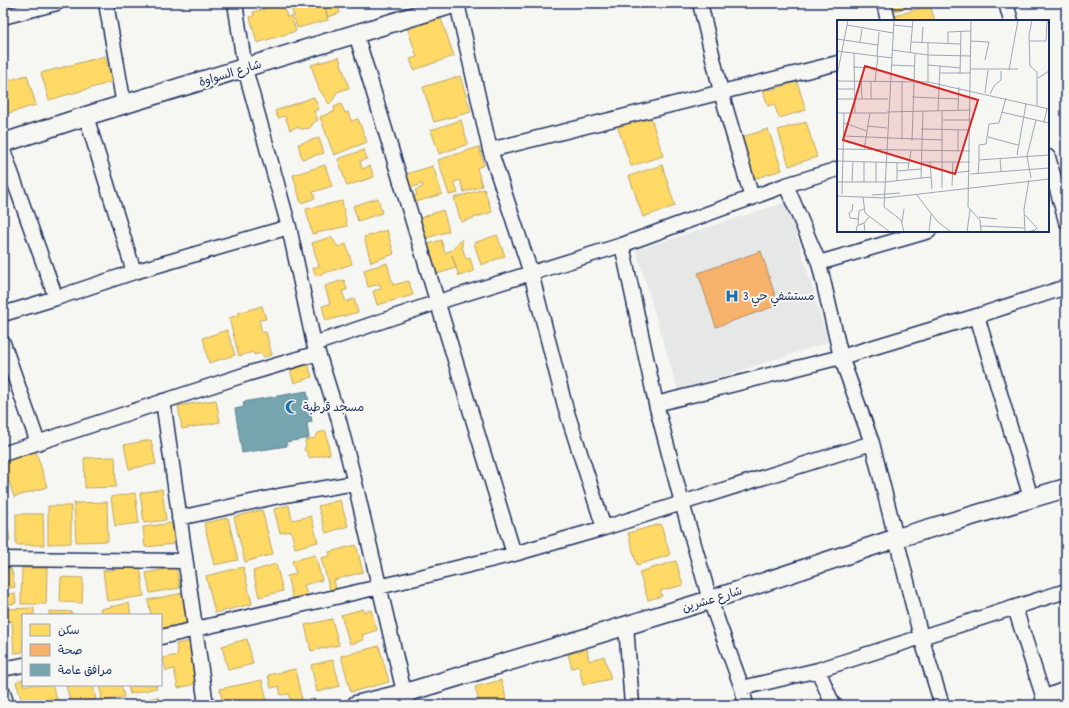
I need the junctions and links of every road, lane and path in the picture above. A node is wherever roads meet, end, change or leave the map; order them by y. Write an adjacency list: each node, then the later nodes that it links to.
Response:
1 (57, 3): 8 (street)
2 (106, 3): 15 (street)
3 (235, 3): 13 (street)
4 (457, 3): 11 (street, شارع السواوة); 19 (street)
5 (700, 3): 14 (street)
6 (884, 3): 9 (street)
7 (1006, 3): 10 (street)
8 (3, 17)
9 (888, 20)
10 (1011, 20)
11 (356, 34): 13 (street, شارع السواوة); 34 (street)
12 (837, 63): 14 (street)
13 (245, 69): 15 (street, شارع السواوة); 26 (street)
14 (721, 92): 19 (street); 24 (street)
15 (124, 105): 16 (street, شارع السواوة)
16 (86, 116): 17 (street, شارع السواوة); 30 (street)
17 (3, 143)
18 (3, 150): 33 (street)
19 (490, 150): 31 (street)
20 (1049, 165): 23 (street)
21 (837, 169): 22 (street)
22 (786, 185): 24 (street); 29 (street)
23 (1053, 195): 25 (street)
24 (752, 198): 28 (street)
25 (1066, 221)
26 (289, 227): 30 (street); 38 (street)
27 (926, 232): 29 (street)
28 (622, 245): 31 (street); 41 (street)
29 (819, 263): 39 (street)
30 (134, 272): 33 (street)
31 (531, 273): 34 (street); 50 (street)
32 (1066, 287): 36 (street)
33 (56, 298): 35 (street)
34 (438, 302): 38 (street); 52 (street)
35 (3, 314)
36 (977, 316): 39 (street); 47 (street)
37 (3, 343): 42 (street)
38 (316, 348): 40 (street); 45 (street)
39 (841, 357): 41 (street); 43 (street)
40 (163, 401): 42 (street); 49 (street)
41 (656, 404): 48 (street)
42 (38, 443): 44 (street)
43 (872, 443): 48 (street); 51 (street)
44 (3, 454)
45 (356, 483): 49 (street); 55 (street)
46 (1066, 488): 47 (street, شارع عشرين)
47 (1031, 498): 51 (street, شارع عشرين)
48 (682, 503): 50 (street); 57 (street)
49 (179, 518): 54 (street)
50 (604, 528): 52 (street)
51 (897, 538): 57 (street, شارع عشرين); 62 (street)
52 (514, 554): 55 (street)
53 (3, 559): 54 (street)
54 (185, 561): 60 (street)
55 (379, 587): 60 (street); 69 (street)
56 (1066, 591): 58 (street)
57 (710, 600): 59 (street, شارع عشرين); 66 (street)
58 (1015, 608): 62 (street); 70 (street)
59 (626, 625): 69 (street, شارع عشرين); 74 (street)
60 (195, 630): 61 (street); 72 (street)
61 (162, 637)
62 (922, 637): 65 (street); 77 (street)
63 (22, 665): 64 (street)
64 (3, 669)
65 (818, 670): 66 (street); 76 (street)
66 (742, 688): 75 (street)
67 (1066, 688): 70 (street)
68 (3, 693): 71 (street)
69 (406, 699): 73 (street, شارع عشرين)
70 (1044, 701)
71 (6, 705)
72 (206, 705)
73 (356, 705)
74 (632, 705)
75 (746, 705)
76 (833, 705)
77 (942, 705)

